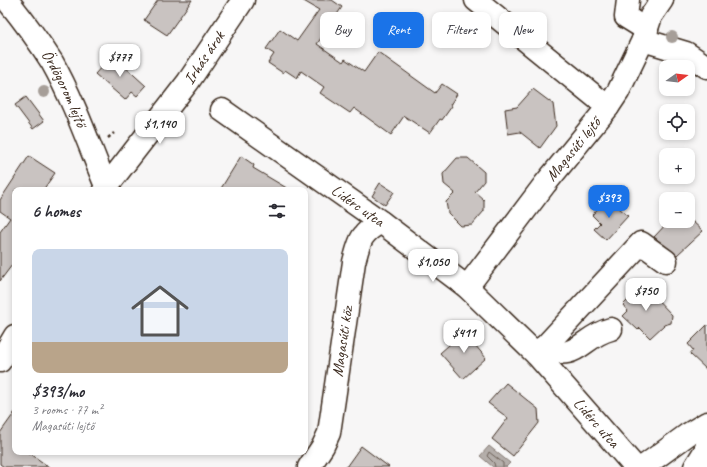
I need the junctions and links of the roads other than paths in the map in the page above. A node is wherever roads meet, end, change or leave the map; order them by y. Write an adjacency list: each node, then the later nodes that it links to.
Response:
1 (7, 0): 10 (street, Ördögorom lejtő)
2 (243, 0): 11 (street, Irhás árok)
3 (476, 0): 8 (street)
4 (628, 0): 6 (street)
5 (662, 0): 6 (street, Magasúti lejtő)
6 (645, 35): 7 (street); 8 (street, Magasúti lejtő)
7 (707, 67)
8 (608, 107): 14 (street, Magasúti lejtő)
9 (222, 110): 12 (street, Lidérc utca)
10 (105, 187)
11 (106, 187)
12 (381, 222): 14 (street, Lidérc utca); 22 (street, Magasúti köz)
13 (666, 261): 17 (street)
14 (467, 287): 17 (street, Lidérc utca)
15 (611, 329): 17 (street)
16 (12, 341): 18 (street)
17 (539, 352): 21 (street, Lidérc utca)
18 (0, 361)
19 (707, 423): 21 (street)
20 (707, 444): 23 (street)
21 (629, 464)
22 (310, 467)
23 (695, 467)

